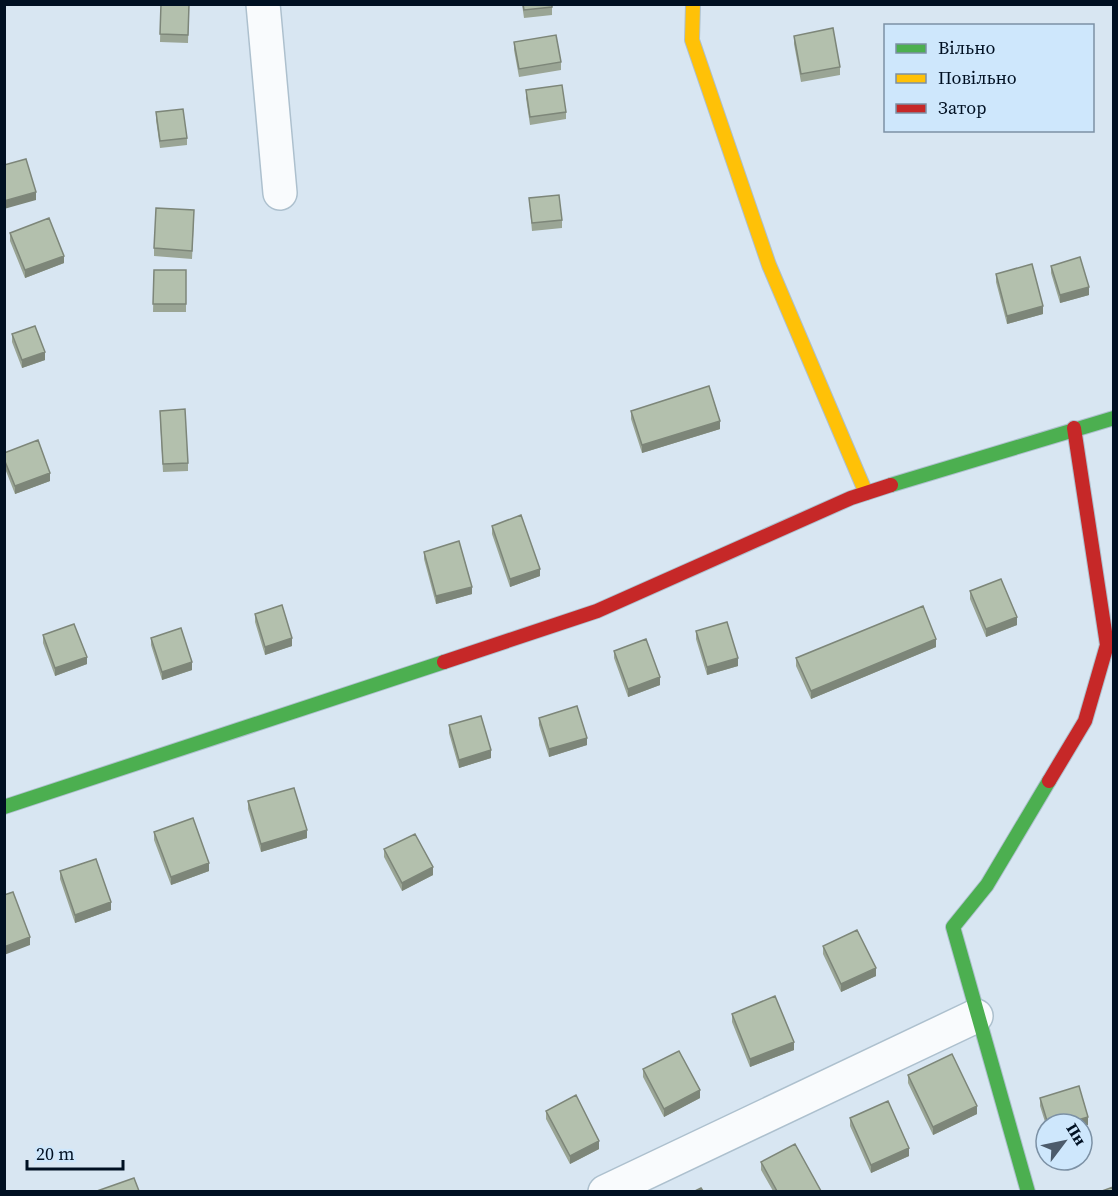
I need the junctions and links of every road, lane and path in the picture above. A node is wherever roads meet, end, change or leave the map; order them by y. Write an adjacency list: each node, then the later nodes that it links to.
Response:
1 (263, 4): 3 (street)
2 (693, 4): 6 (street)
3 (280, 193)
4 (1113, 418): 5 (street)
5 (1074, 428): 6 (street); 8 (street)
6 (866, 493): 7 (street)
7 (4, 807)
8 (976, 1016): 9 (street); 10 (street)
9 (604, 1191)
10 (1028, 1191)

